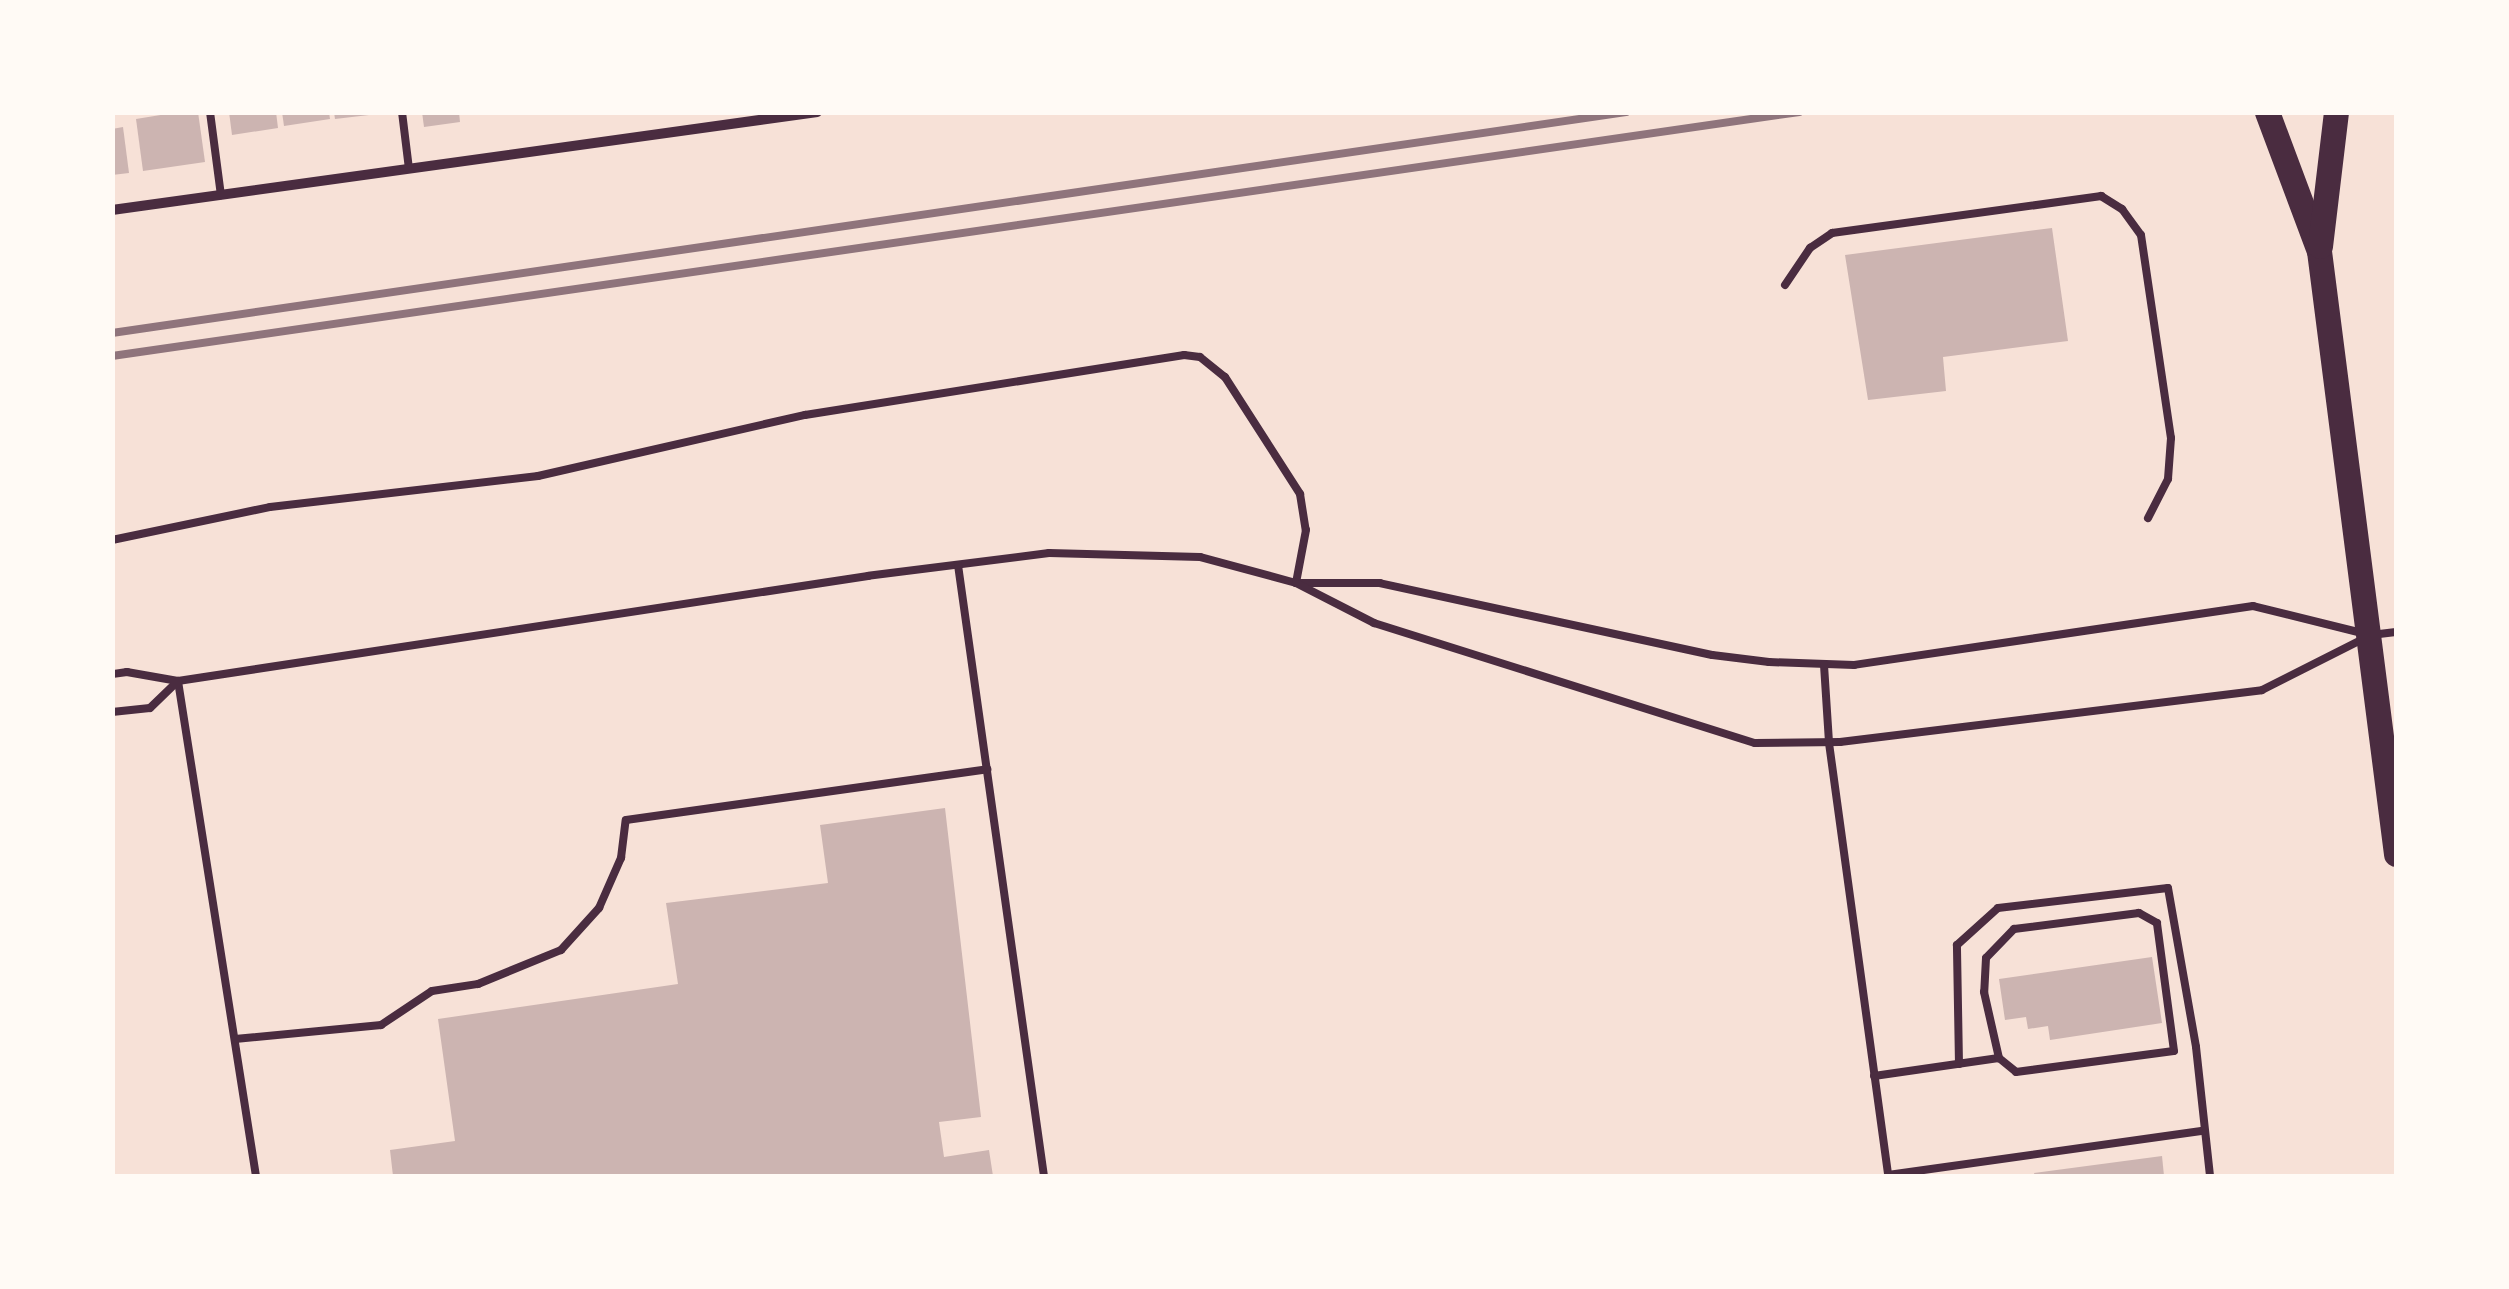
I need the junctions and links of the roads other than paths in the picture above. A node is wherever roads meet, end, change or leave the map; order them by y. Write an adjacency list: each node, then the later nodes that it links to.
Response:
1 (210, 112): 9 (lane)
2 (402, 112): 8 (lane)
3 (712, 112): 7 (street)
4 (816, 112): 7 (street)
5 (2267, 112): 11 (main road)
6 (2336, 112): 11 (main road)
7 (714, 127): 8 (street)
8 (409, 169): 9 (street)
9 (220, 195): 10 (street)
10 (112, 210)
11 (2320, 251): 17 (main road)
12 (1785, 285): 13 (lane)
13 (2148, 518)
14 (112, 540): 16 (lane)
15 (958, 565): 16 (lane); 20 (lane); 23 (lane)
16 (1296, 583): 18 (lane); 22 (lane)
17 (2384, 634): 18 (lane); 22 (lane); 24 (main road)
18 (1824, 664): 22 (lane)
19 (112, 674): 20 (lane)
20 (178, 681): 21 (lane); 25 (lane)
21 (112, 712)
22 (1829, 742): 28 (lane)
23 (987, 768): 25 (lane); 32 (lane)
24 (2396, 854)
25 (235, 1040): 31 (lane)
26 (2000, 1058): 26 (lane); 27 (lane)
27 (1959, 1064): 28 (lane); 29 (lane)
28 (1874, 1076): 33 (lane)
29 (2203, 1131): 30 (lane); 35 (lane)
30 (1962, 1165): 33 (lane); 34 (lane)
31 (256, 1176)
32 (1044, 1176)
33 (1888, 1176)
34 (1964, 1176)
35 (2210, 1176)

